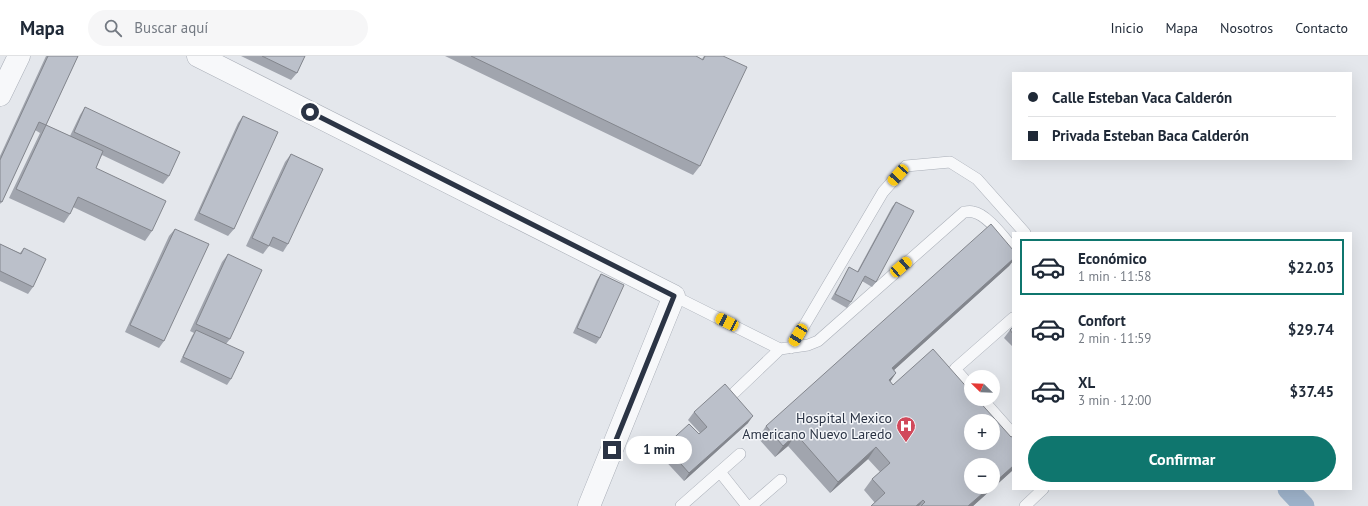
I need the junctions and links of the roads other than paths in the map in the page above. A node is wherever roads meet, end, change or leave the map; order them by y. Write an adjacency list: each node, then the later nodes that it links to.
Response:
1 (19, 56): 3 (street)
2 (198, 56): 6 (street)
3 (0, 95)
4 (1024, 232): 8 (lane)
5 (1012, 247): 8 (lane)
6 (674, 296): 8 (lane); 17 (street)
7 (1012, 319): 9 (lane)
8 (785, 348): 10 (lane)
9 (964, 379)
10 (735, 392)
11 (988, 406): 12 (lane)
12 (1012, 433)
13 (740, 454): 14 (lane)
14 (720, 472): 18 (lane); 19 (lane)
15 (781, 480): 20 (lane)
16 (1042, 490): 21 (lane)
17 (589, 506)
18 (681, 506)
19 (747, 506)
20 (751, 506)
21 (1025, 506)

